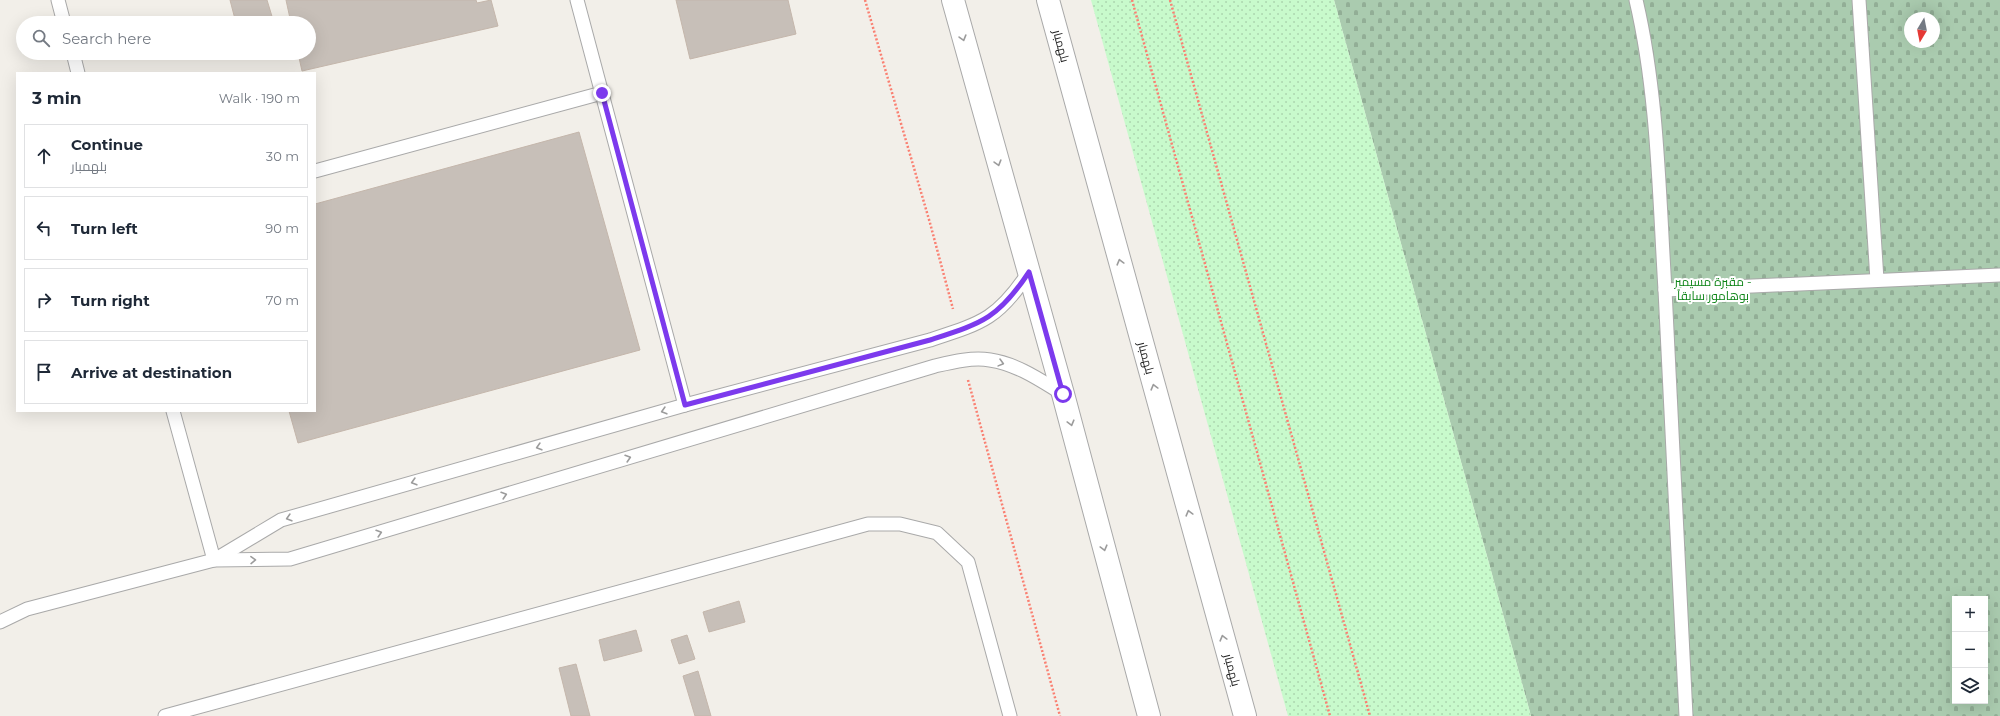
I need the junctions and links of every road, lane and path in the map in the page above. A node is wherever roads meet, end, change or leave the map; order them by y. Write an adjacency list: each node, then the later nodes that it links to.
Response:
1 (58, 0): 9 (lane)
2 (577, 0): 12 (lane)
3 (953, 0): 14 (street, one-way to 14)
4 (1048, 0): 26 (street, بلهمبار, one-way to 4)
5 (1132, 0): 27 (path)
6 (1170, 0): 28 (path)
7 (1636, 0): 17 (lane)
8 (1859, 0): 16 (lane)
9 (62, 16)
10 (75, 60): 11 (lane)
11 (78, 72)
12 (602, 93): 13 (lane); 19 (lane)
13 (316, 171)
14 (1029, 272): 18 (street); 19 (lane)
15 (2000, 275): 16 (lane)
16 (1877, 280): 17 (lane)
17 (1665, 290): 29 (lane)
18 (1063, 394): 21 (lane, one-way to 18); 25 (street, one-way to 25)
19 (685, 405): 21 (lane, one-way to 21)
20 (173, 412): 21 (lane)
21 (214, 560): 22 (lane)
22 (0, 622)
23 (165, 716): 24 (lane)
24 (1010, 716)
25 (1149, 716)
26 (1245, 716)
27 (1330, 716)
28 (1370, 716)
29 (1686, 716)

